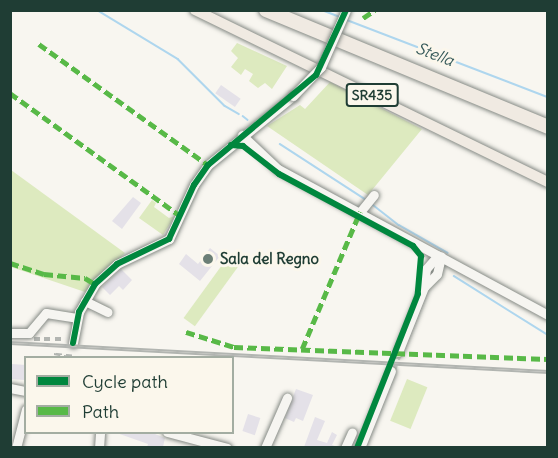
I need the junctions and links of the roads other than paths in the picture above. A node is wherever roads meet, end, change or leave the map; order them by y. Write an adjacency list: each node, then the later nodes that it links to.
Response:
1 (195, 10): 8 (main road, SR435)
2 (266, 10): 6 (highway)
3 (289, 10): 5 (highway)
4 (346, 10): 7 (street, bridge)
5 (548, 118)
6 (548, 127)
7 (242, 135): 10 (street); 17 (street)
8 (548, 182)
9 (374, 195): 10 (street)
10 (360, 212): 11 (street)
11 (415, 242): 12 (street); 13 (street)
12 (440, 255): 13 (street); 14 (street); 15 (street)
13 (428, 264): 16 (street)
14 (457, 265): 15 (street); 19 (street)
15 (438, 272): 16 (street)
16 (424, 287): 23 (street)
17 (85, 301): 18 (street); 20 (street)
18 (108, 312)
19 (548, 315)
20 (77, 318): 21 (street); 22 (street)
21 (10, 333)
22 (73, 341)
23 (398, 352)
24 (391, 370): 29 (street)
25 (287, 398): 32 (street)
26 (24, 417): 30 (street)
27 (352, 432): 33 (street)
28 (175, 434): 31 (street)
29 (363, 444)
30 (16, 447)
31 (227, 447)
32 (265, 447)
33 (345, 447)

